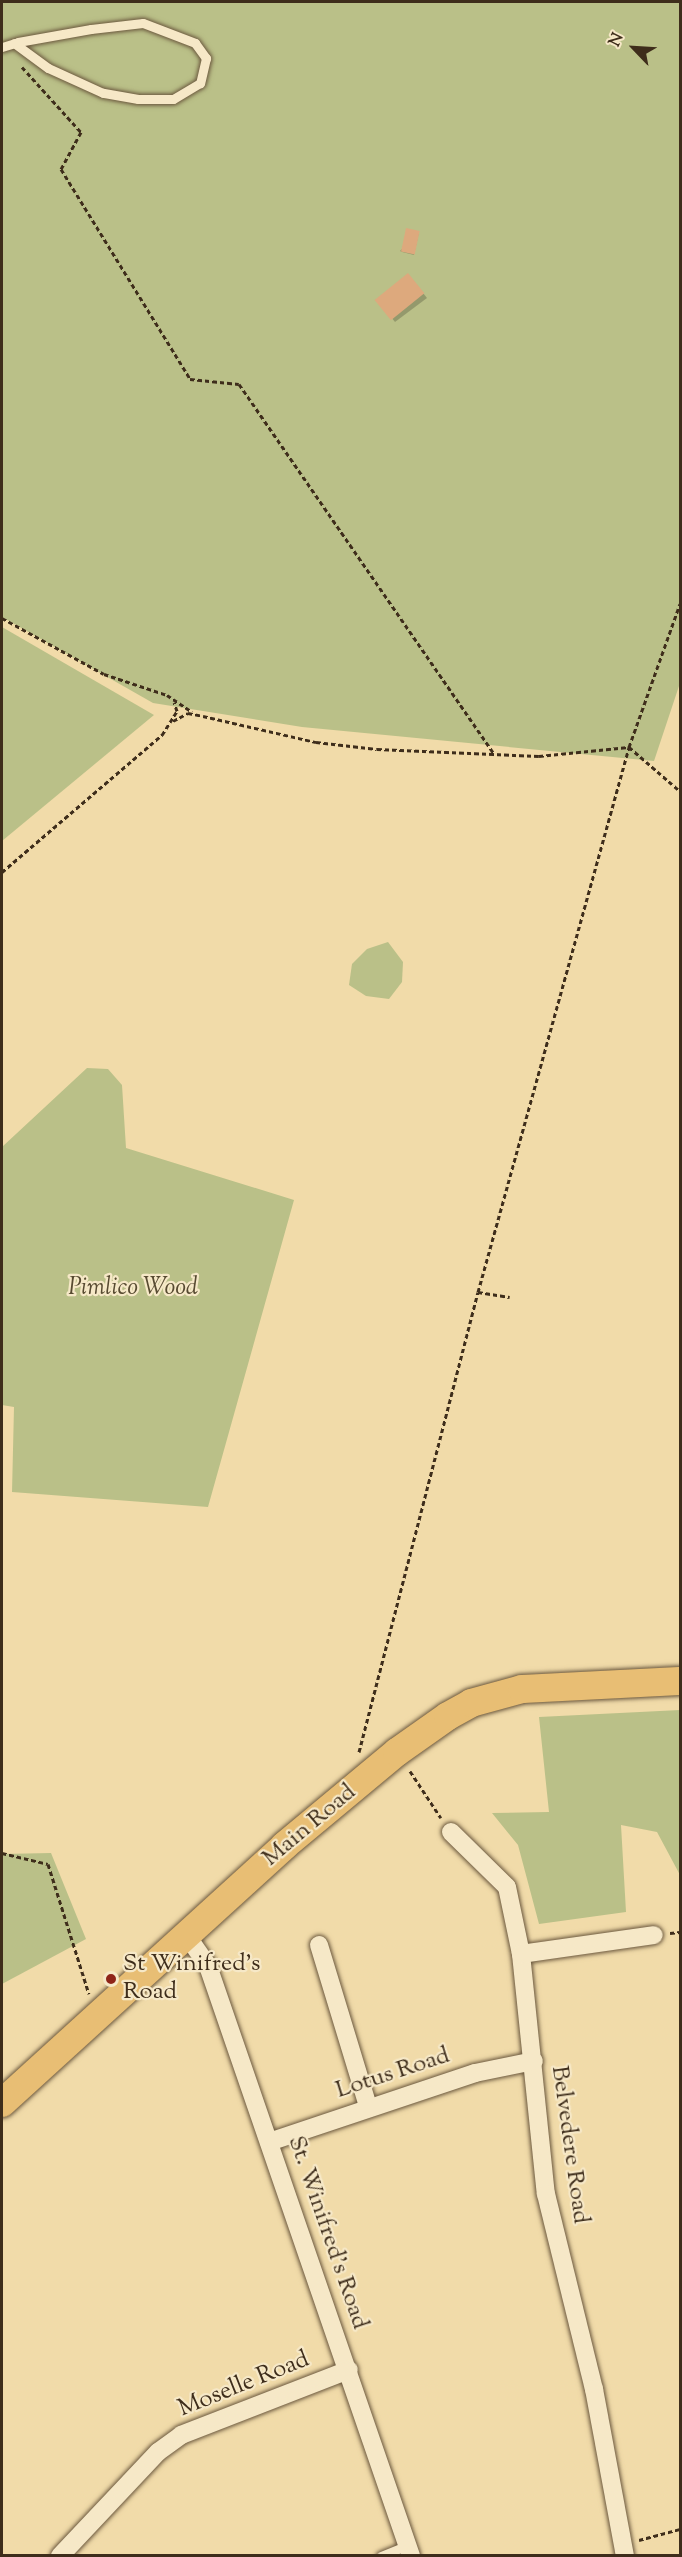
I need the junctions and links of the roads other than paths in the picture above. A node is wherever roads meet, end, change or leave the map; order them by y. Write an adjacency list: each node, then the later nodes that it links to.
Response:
1 (14, 43): 1 (lane); 2 (lane)
2 (2, 46)
3 (681, 1681): 5 (main road, Main Road)
4 (451, 1832): 8 (street, Belvedere Road)
5 (185, 1933): 10 (main road, Main Road); 12 (street, St. Winifred's Road)
6 (654, 1935): 8 (street)
7 (319, 1945): 11 (street)
8 (520, 1954): 9 (street, Belvedere Road)
9 (534, 2061): 11 (street, Lotus Road); 15 (street, Belvedere Road)
10 (2, 2103)
11 (368, 2106): 12 (street, Lotus Road)
12 (269, 2142): 13 (street, St. Winifred's Road)
13 (349, 2370): 14 (street, St. Winifred's Road); 16 (street, Moselle Road)
14 (410, 2550): 17 (lane)
15 (624, 2550)
16 (69, 2552)
17 (381, 2556)

